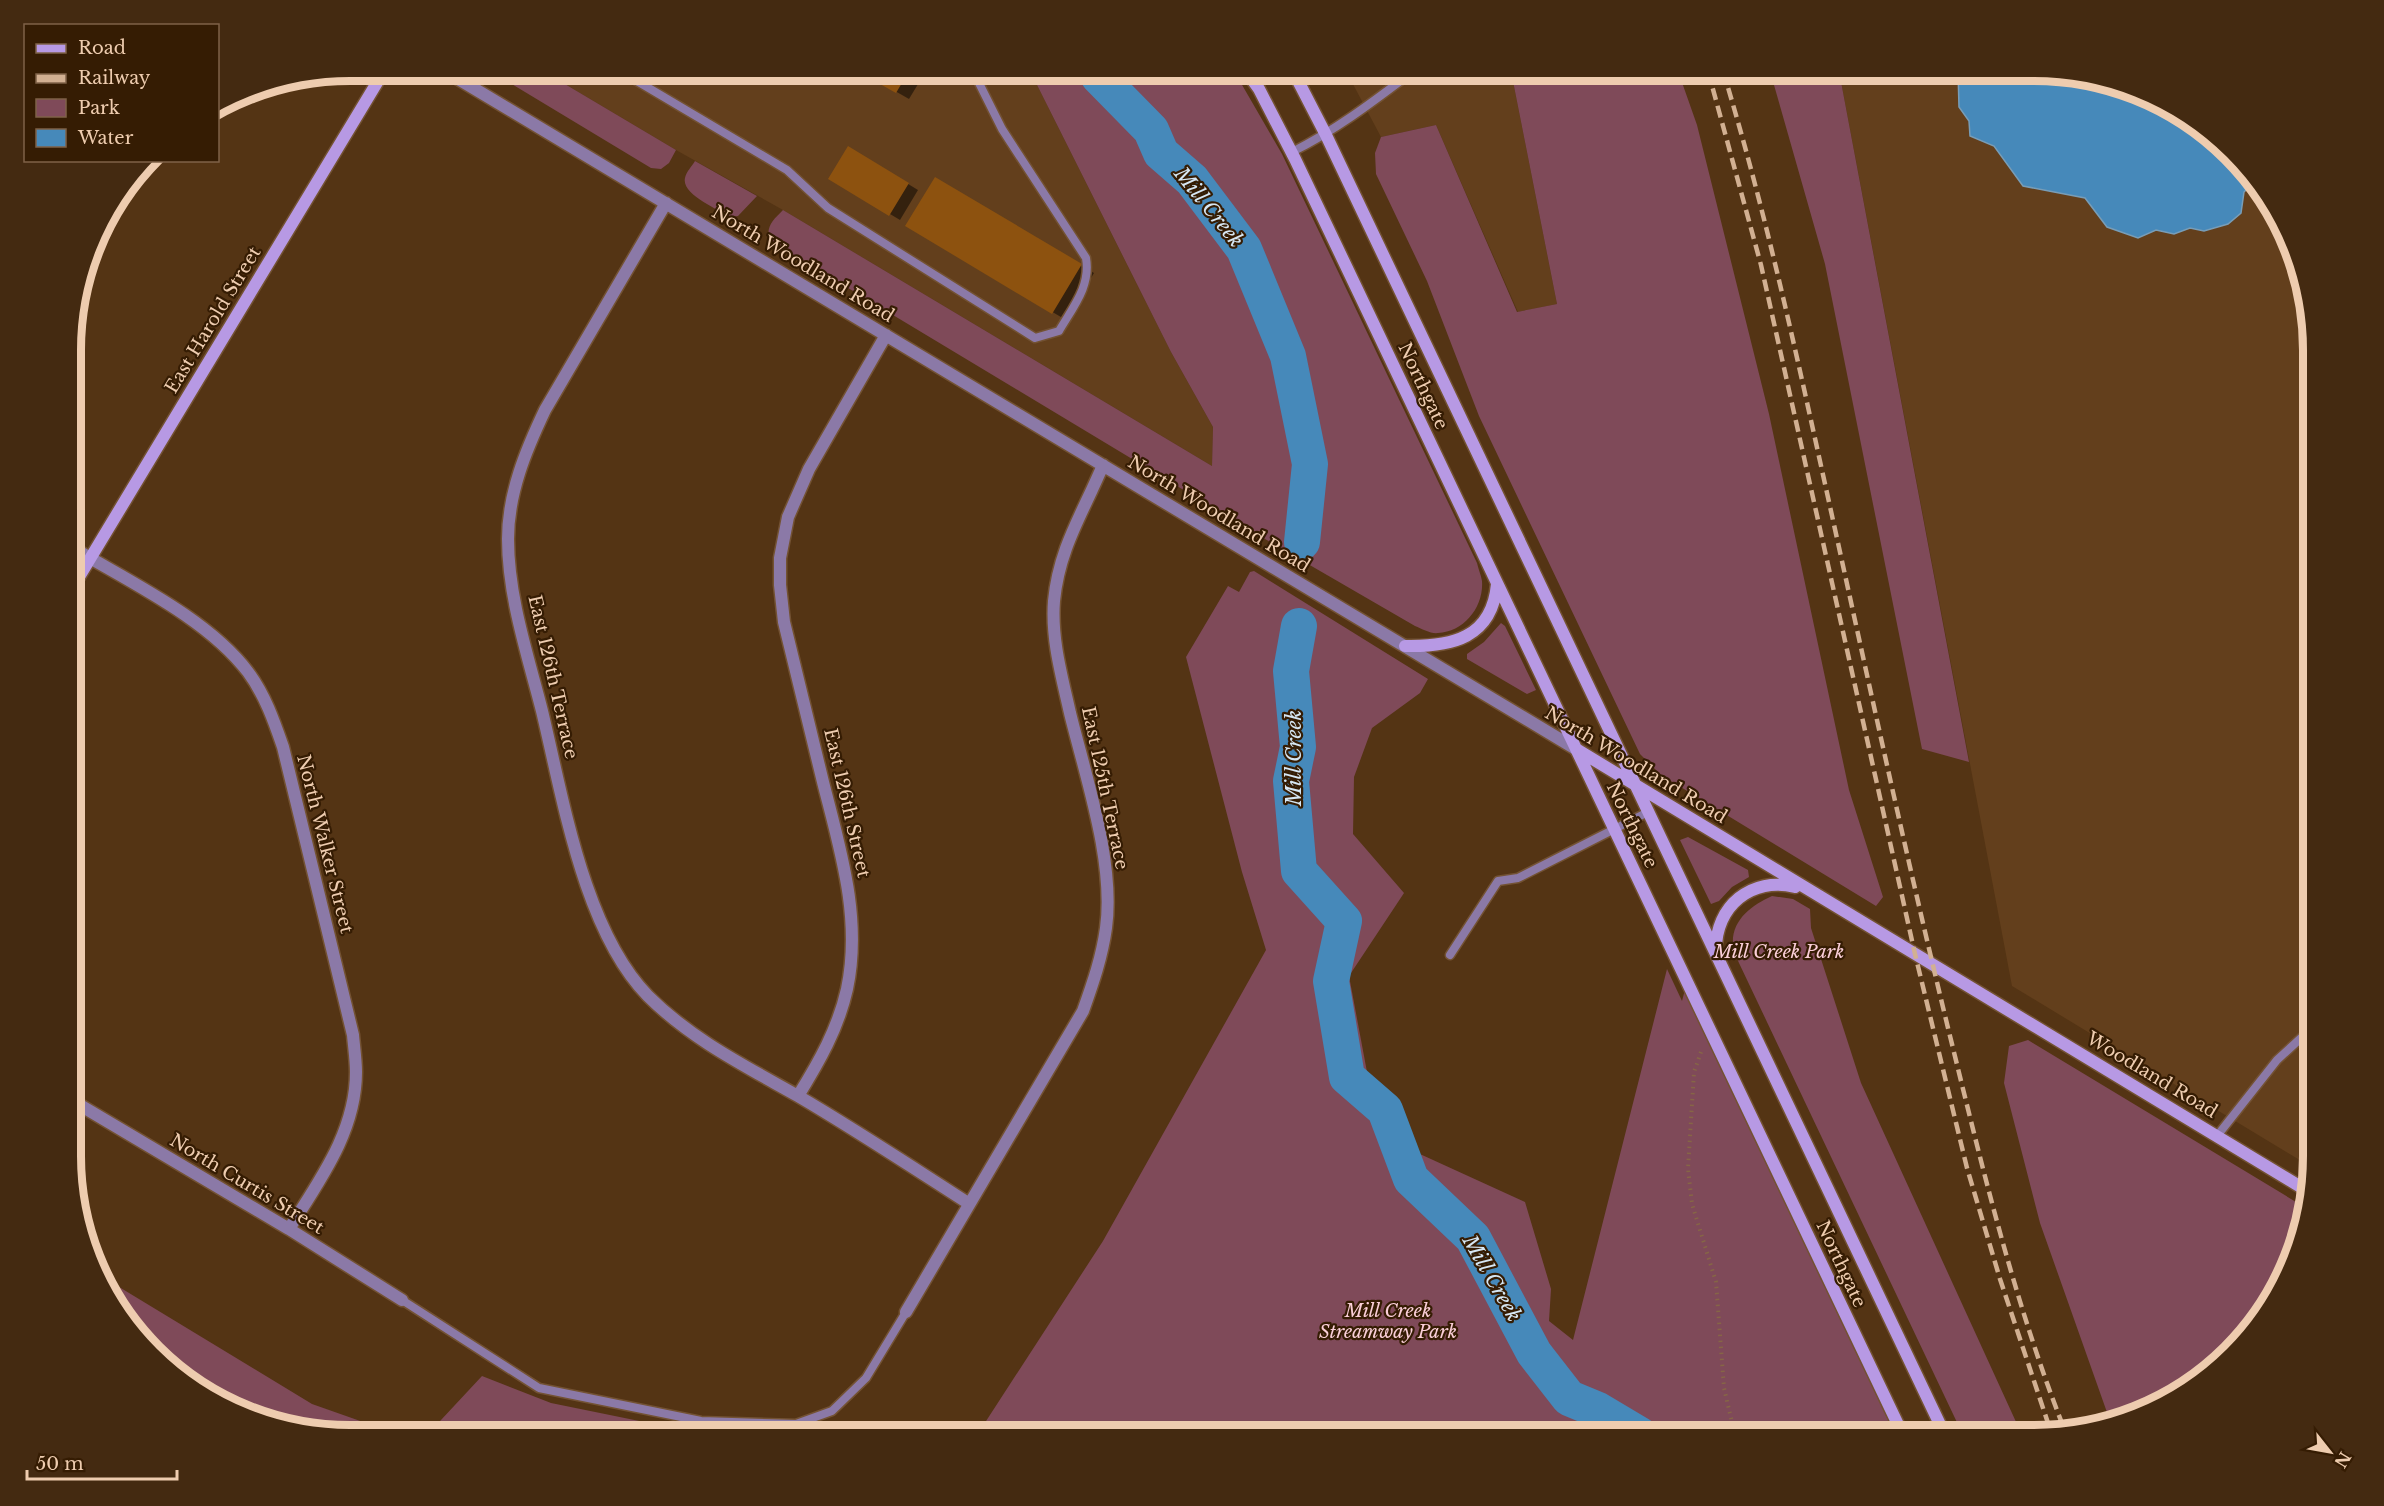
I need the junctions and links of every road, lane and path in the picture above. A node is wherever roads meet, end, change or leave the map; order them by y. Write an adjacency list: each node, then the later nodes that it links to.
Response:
1 (377, 81): 14 (main road, East Harold Street)
2 (462, 81): 10 (street, North Woodland Road)
3 (638, 81): 4 (lane)
4 (978, 81)
5 (1254, 81): 9 (main road, Northgate)
6 (1299, 81): 8 (main road, Northgate)
7 (1400, 81): 8 (lane)
8 (1326, 135): 9 (lane); 19 (main road, Northgate)
9 (1292, 152): 16 (main road, Northgate)
10 (666, 203): 11 (street, North Woodland Road); 28 (street, East 126th Terrace)
11 (886, 335): 12 (street, North Woodland Road); 28 (street, East 126th Street)
12 (1103, 465): 17 (street, North Woodland Road); 32 (street, East 125th Terrace)
13 (81, 553): 14 (street, North Walker Street)
14 (90, 559): 15 (main road, East Harold Street); 33 (street, North Walker Street)
15 (81, 574)
16 (1497, 583): 17 (main road); 18 (main road, Northgate)
17 (1405, 646): 18 (street, North Woodland Road)
18 (1576, 749): 19 (main road, North Woodland Road); 21 (main road, Northgate)
19 (1635, 784): 20 (main road, Northgate); 22 (main road, North Woodland Road)
20 (1648, 812): 21 (lane); 24 (main road, Northgate)
21 (1614, 829): 23 (lane); 37 (main road, Northgate)
22 (1808, 891): 24 (main road); 25 (main road, North Woodland Road)
23 (1450, 955)
24 (1716, 955): 38 (main road, Northgate)
25 (1975, 989): 30 (main road, Woodland Road)
26 (2303, 1036): 30 (lane)
27 (1701, 1052): 36 (path)
28 (798, 1096): 32 (street)
29 (81, 1106): 33 (street, North Curtis Street)
30 (2217, 1136): 31 (main road, Woodland Road)
31 (2301, 1187)
32 (969, 1203): 35 (street, East 125th Terrace)
33 (289, 1229): 34 (street, North Curtis Street)
34 (402, 1300): 35 (lane)
35 (906, 1312)
36 (1733, 1425)
37 (1898, 1425)
38 (1940, 1425)

